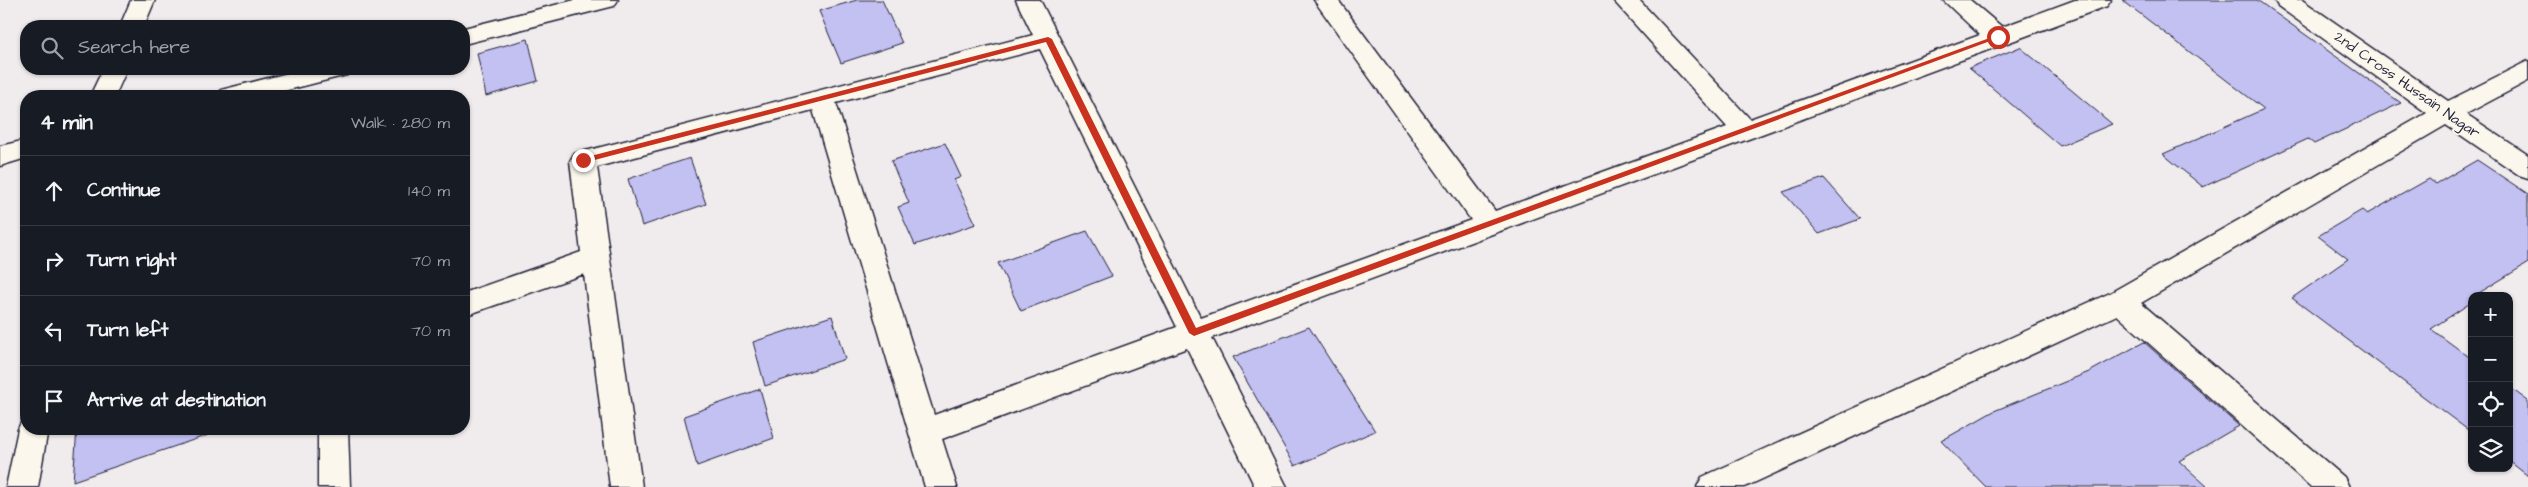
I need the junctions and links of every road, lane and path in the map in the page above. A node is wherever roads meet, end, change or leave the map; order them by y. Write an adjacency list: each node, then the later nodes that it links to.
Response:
1 (143, 0): 9 (street)
2 (606, 0): 10 (street)
3 (1028, 0): 12 (street)
4 (1326, 0): 24 (street)
5 (1625, 0): 20 (street)
6 (1954, 0): 11 (street)
7 (2099, 0): 11 (street)
8 (2286, 0): 19 (street, 2nd Cross Hussain Nagar)
9 (135, 20)
10 (470, 34)
11 (1998, 37): 20 (street)
12 (1048, 39): 18 (street); 28 (street)
13 (2528, 70): 19 (street)
14 (112, 75): 16 (street)
15 (314, 75): 17 (street)
16 (106, 90)
17 (254, 90)
18 (822, 98): 25 (street); 29 (street)
19 (2448, 114): 23 (street, 2nd Cross Hussain Nagar); 26 (street)
20 (1745, 130): 24 (street)
21 (20, 151): 22 (street)
22 (0, 156)
23 (2528, 168)
24 (1489, 224): 28 (street)
25 (596, 258): 27 (street); 34 (street)
26 (2120, 301): 37 (street); 38 (street)
27 (470, 303)
28 (1194, 333): 29 (street); 36 (street)
29 (924, 432): 35 (street)
30 (32, 435): 32 (street)
31 (333, 435): 33 (street)
32 (22, 487)
33 (334, 487)
34 (626, 487)
35 (941, 487)
36 (1271, 487)
37 (1713, 487)
38 (2333, 487)

